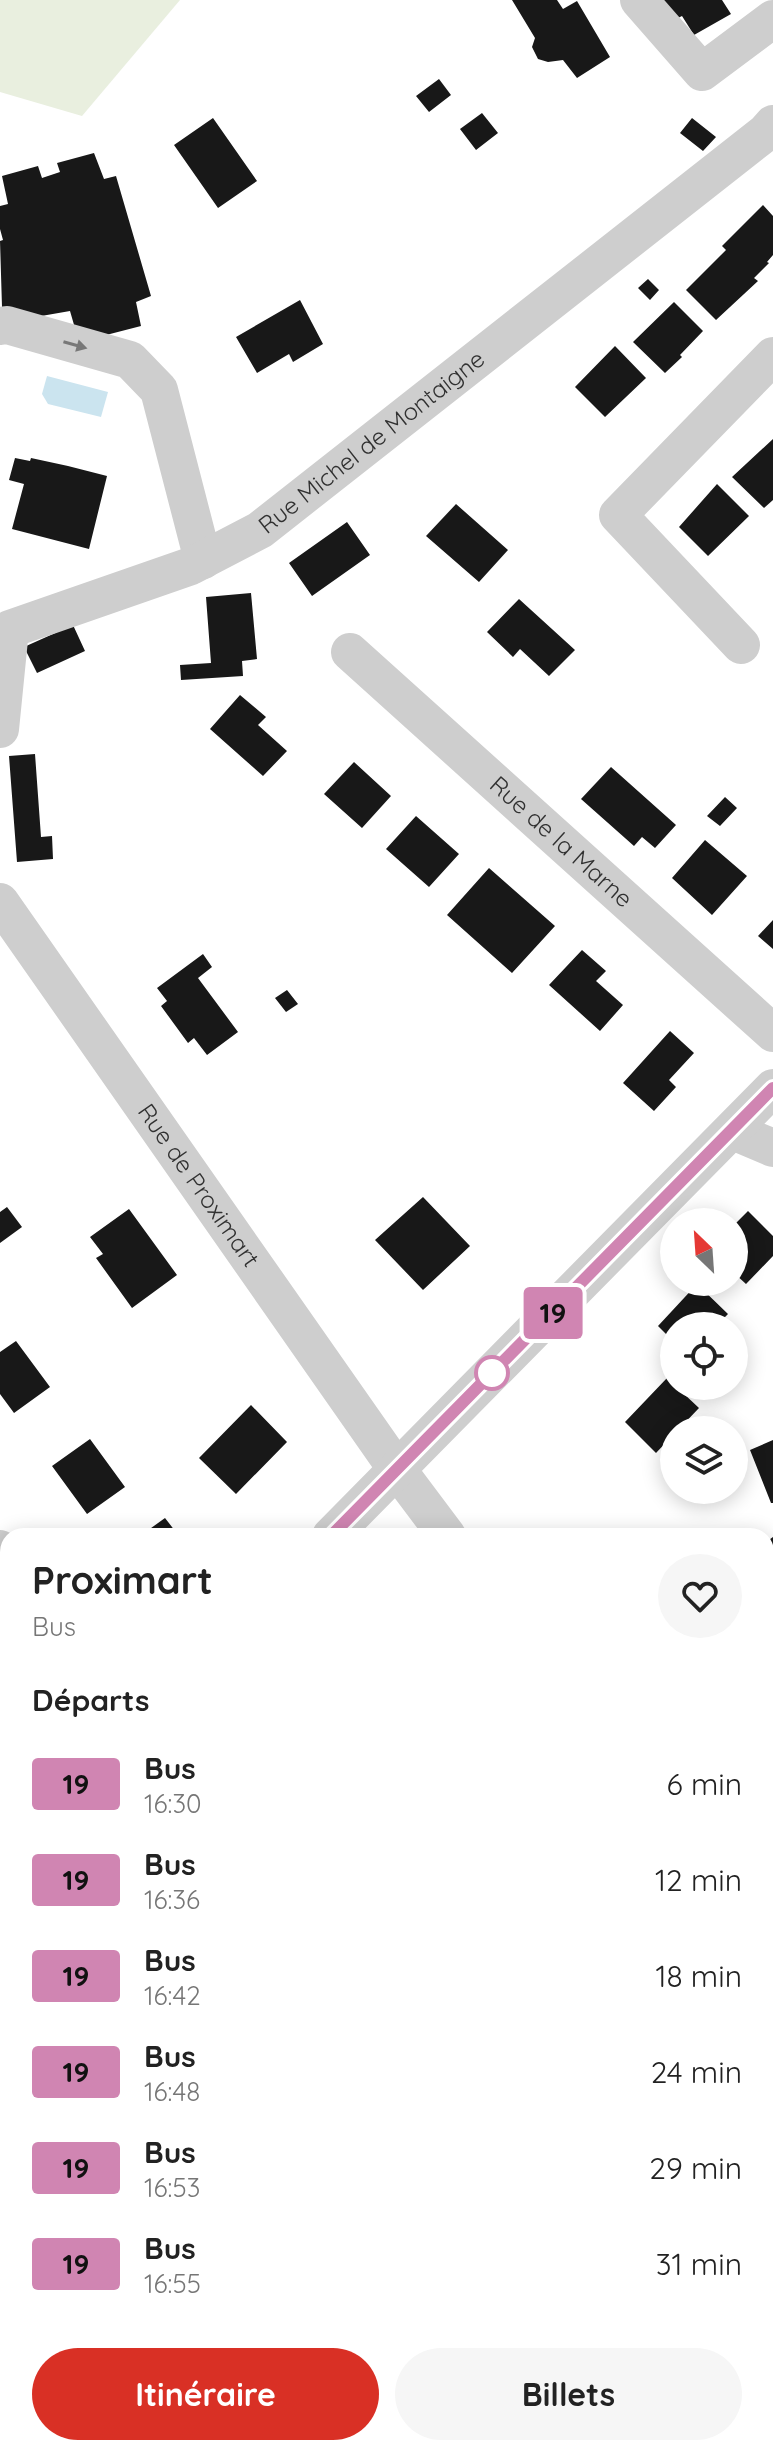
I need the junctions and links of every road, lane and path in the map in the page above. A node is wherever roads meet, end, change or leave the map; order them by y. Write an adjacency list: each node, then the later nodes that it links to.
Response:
1 (639, 0): 2 (street)
2 (773, 19)
3 (770, 132): 6 (street, Rue Michel de Montaigne)
4 (0, 326): 6 (street, one-way to 6)
5 (773, 356): 7 (street)
6 (203, 560): 9 (street, Rue Michel de Montaigne)
7 (741, 645)
8 (350, 652): 11 (street, Rue de la Marne)
9 (0, 729)
10 (0, 902): 15 (street, Rue de Proximart)
11 (773, 1033)
12 (773, 1088): 13 (street)
13 (733, 1131): 14 (street); 15 (street)
14 (773, 1148)
15 (396, 1468): 16 (street); 17 (street, Rue de Proximart)
16 (339, 1528)
17 (441, 1528)

